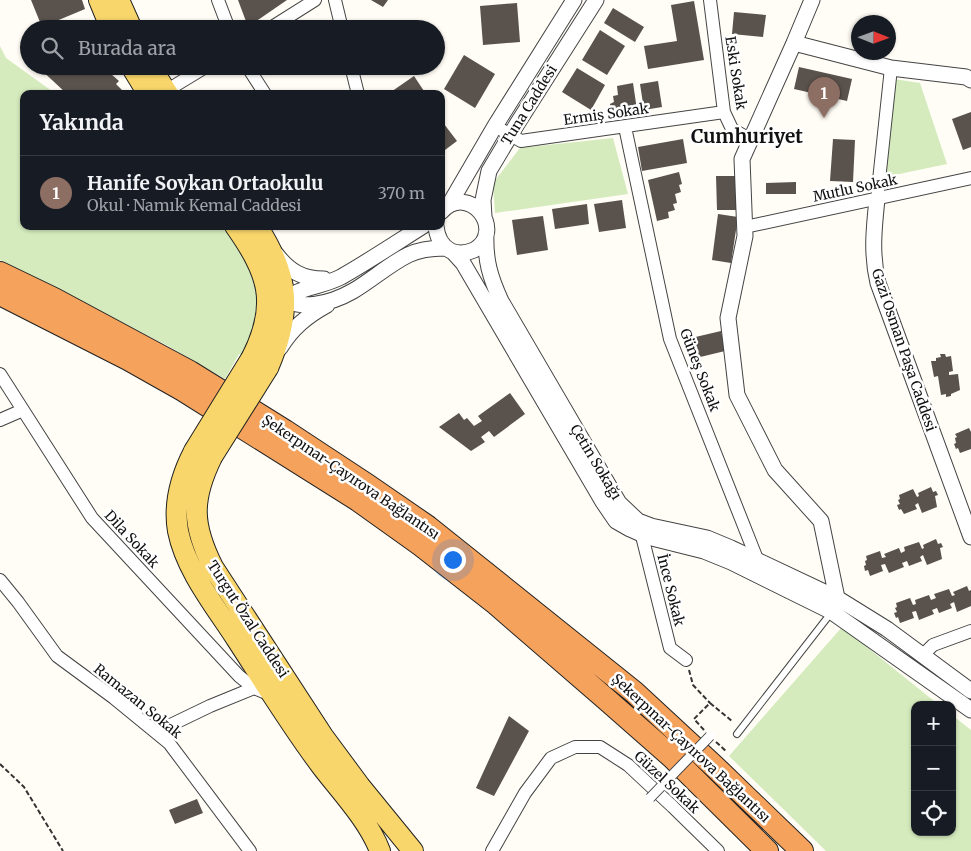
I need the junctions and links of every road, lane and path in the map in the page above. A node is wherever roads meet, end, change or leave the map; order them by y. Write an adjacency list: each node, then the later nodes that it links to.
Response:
1 (99, 0): 10 (main road)
2 (119, 0): 11 (main road)
3 (218, 0): 12 (street)
4 (315, 0): 13 (street)
5 (335, 0): 14 (street)
6 (574, 0): 29 (street, Tuna Caddesi)
7 (596, 0): 31 (street, Tuna Caddesi)
8 (710, 0): 28 (street, Eski Sokak)
9 (812, 0): 15 (street)
10 (107, 20)
11 (128, 20)
12 (226, 20)
13 (283, 20)
14 (340, 20)
15 (794, 43): 16 (street); 32 (street)
16 (891, 68): 17 (street); 34 (street, Gazi Osman Paşa Caddesi)
17 (969, 74)
18 (141, 75): 23 (main road)
19 (154, 75): 24 (main road)
20 (192, 75): 25 (street)
21 (253, 75): 26 (street)
22 (353, 75): 27 (street)
23 (158, 90)
24 (160, 90)
25 (166, 90)
26 (262, 90)
27 (357, 90)
28 (724, 112): 30 (street, Ermiş Sokak); 32 (street, Eski Sokak)
29 (494, 126): 31 (street, Ermiş Sokak); 35 (street, Tuna Caddesi)
30 (625, 126): 31 (street, Ermiş Sokak); 56 (street, Güneş Sokak)
31 (510, 135): 36 (street, Tuna Caddesi)
32 (751, 140): 37 (street)
33 (971, 178): 34 (street, Mutlu Sokak)
34 (877, 199): 37 (street, Mutlu Sokak); 55 (street, Gazi Osman Paşa Caddesi)
35 (445, 209): 36 (street)
36 (484, 217): 41 (street, Tuna Caddesi)
37 (745, 227): 58 (street)
38 (416, 230): 43 (street)
39 (436, 230): 42 (street)
40 (249, 231): 43 (street); 47 (main road, Turgut Özal Caddesi); 48 (main road, Turgut Özal Caddesi)
41 (486, 234): 42 (street); 54 (street, Çetin Sokağı)
42 (449, 250): 46 (street); 54 (street)
43 (351, 270): 47 (street)
44 (0, 273): 83 (highway, Şekerpınar-Çayırova Bağlantısı)
45 (0, 294): 82 (highway, Şekerpınar-Çayırova Bağlantısı)
46 (345, 295): 47 (street); 49 (street)
47 (284, 299): 48 (street); 49 (main road, Turgut Özal Caddesi)
48 (265, 328): 49 (main road, Turgut Özal Caddesi)
49 (260, 363): 53 (main road, Turgut Özal Caddesi, bridge)
50 (0, 374): 51 (street, Dila Sokak)
51 (23, 410): 52 (street); 62 (street, Dila Sokak)
52 (0, 420)
53 (203, 454): 64 (main road, Turgut Özal Caddesi); 74 (main road, Turgut Özal Caddesi)
54 (640, 527): 56 (street, Çetin Sokağı); 58 (street); 61 (street, İnce Sokak)
55 (971, 537)
56 (757, 559): 58 (street, Çetin Sokağı)
57 (0, 580): 69 (street, Ramazan Sokak)
58 (834, 605): 60 (street); 66 (street); 70 (lane)
59 (971, 631): 60 (street)
60 (923, 655): 63 (street)
61 (686, 660): 65 (path)
62 (254, 688): 64 (street, Dila Sokak); 69 (street)
63 (971, 690)
64 (274, 696): 77 (main road, Turgut Özal Caddesi)
65 (710, 703): 67 (path); 68 (path)
66 (971, 710)
67 (694, 719)
68 (732, 721)
69 (156, 732): 76 (street, Ramazan Sokak)
70 (738, 734)
71 (710, 736): 73 (street, bridge)
72 (0, 764): 75 (path)
73 (650, 798)
74 (381, 814): 78 (main road); 79 (main road, Turgut Özal Caddesi)
75 (63, 851)
76 (250, 851)
77 (380, 851)
78 (401, 851)
79 (413, 851)
80 (492, 851): 81 (street, Güzel Sokak)
81 (718, 851)
82 (767, 851)
83 (802, 851)

